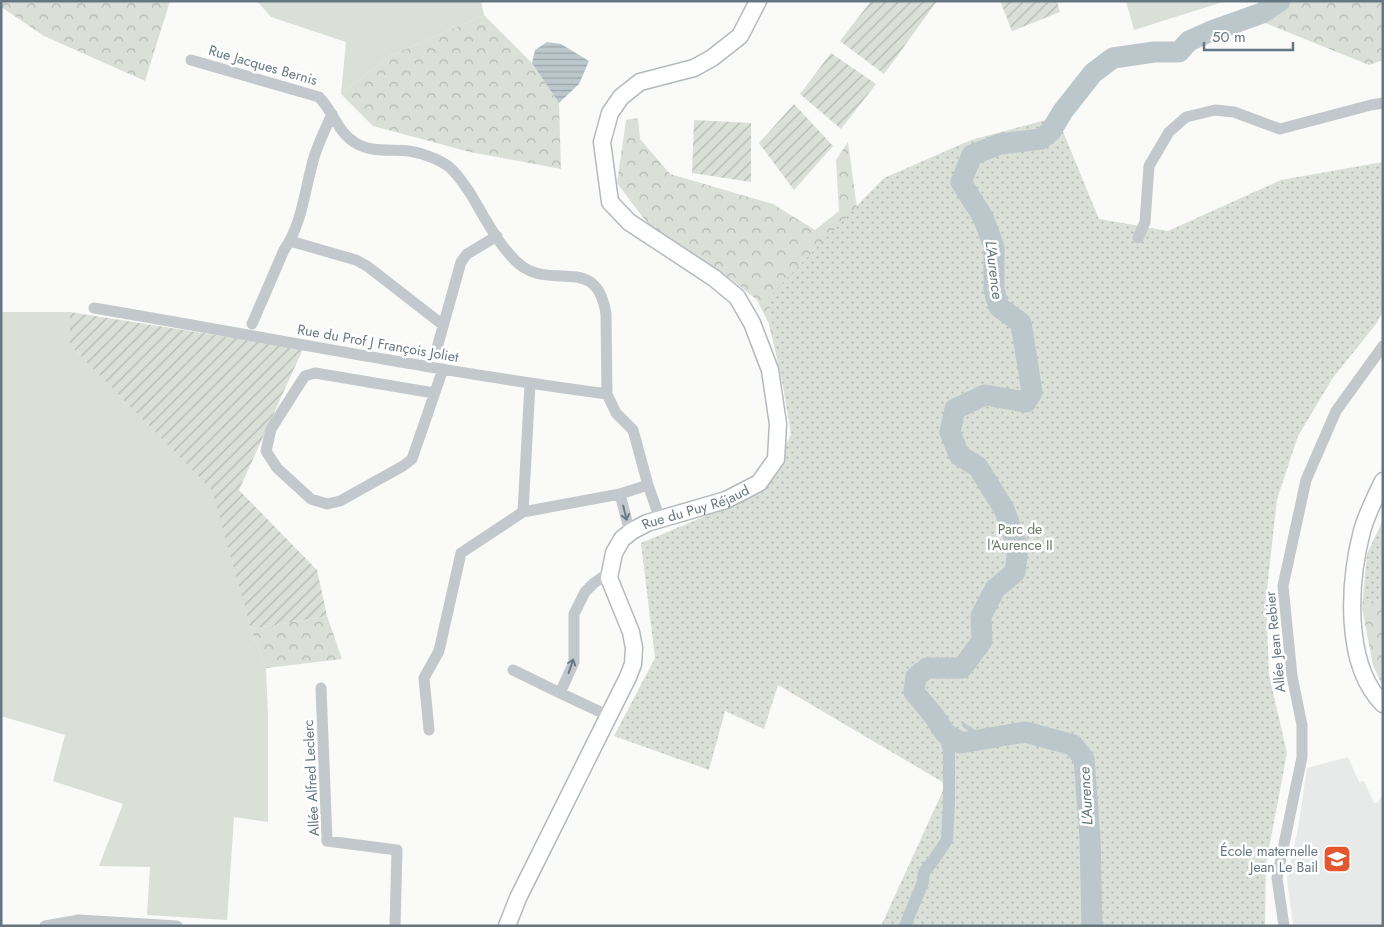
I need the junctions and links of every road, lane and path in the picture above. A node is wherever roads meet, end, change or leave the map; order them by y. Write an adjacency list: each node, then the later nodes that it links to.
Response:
1 (758, 1): 21 (street, Rue du Puy Réjaud)
2 (191, 60): 4 (street, Rue Jacques Bernis)
3 (1383, 103): 6 (street)
4 (332, 114): 5 (street, Rue Jacques Bernis); 7 (street)
5 (496, 236): 10 (street); 16 (street, Rue Jacques Bernis)
6 (1138, 238)
7 (290, 241): 9 (street); 10 (street)
8 (94, 308): 13 (street, Rue du Prof J François Joliet)
9 (252, 324)
10 (443, 325): 12 (street)
11 (1383, 346): 34 (street, Allée Jean Rebier)
12 (435, 355)
13 (443, 369): 14 (street, Rue du Prof J François Joliet); 15 (street)
14 (530, 384): 16 (street, Rue du Prof J François Joliet); 20 (street)
15 (434, 393): 15 (street)
16 (607, 394): 18 (street, Rue Jacques Bernis)
17 (1383, 481): 27 (street)
18 (648, 485): 19 (street); 21 (street, Rue Jacques Bernis)
19 (620, 494): 20 (street); 22 (street, one-way to 22)
20 (523, 512): 29 (street)
21 (660, 519): 22 (street, Rue du Puy Réjaud)
22 (632, 531): 23 (street, Rue du Puy Réjaud)
23 (610, 572): 26 (street, one-way to 23); 28 (street)
24 (513, 670): 26 (street)
25 (321, 688): 32 (street, Allée Alfred Leclerc)
26 (560, 693): 28 (street)
27 (1383, 704)
28 (608, 716): 33 (street)
29 (429, 730)
30 (46, 926): 31 (street)
31 (177, 926)
32 (395, 926)
33 (507, 926)
34 (1284, 926)

